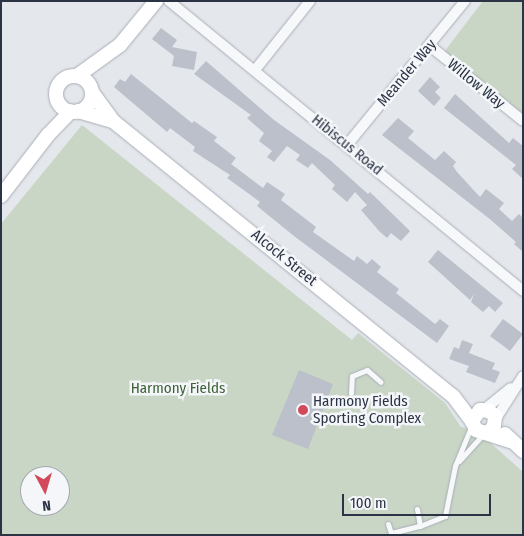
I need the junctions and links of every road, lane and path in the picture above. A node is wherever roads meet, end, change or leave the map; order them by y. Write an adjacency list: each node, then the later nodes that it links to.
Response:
1 (156, 1): 6 (main road)
2 (169, 1): 7 (street, Hibiscus Road)
3 (310, 1): 7 (street)
4 (465, 1): 5 (street, Meander Way)
5 (430, 46): 13 (street, Willow Way); 15 (street, Meander Way)
6 (106, 57): 8 (main road); 9 (main road)
7 (255, 70): 15 (street, Hibiscus Road)
8 (76, 76): 9 (main road); 10 (main road)
9 (91, 91): 11 (main road); 12 (main road, Alcock Street)
10 (57, 100): 11 (main road); 14 (main road)
11 (74, 111): 12 (main road, Alcock Street); 14 (main road)
12 (113, 121): 22 (main road, Alcock Street)
13 (523, 122)
14 (48, 135): 16 (main road)
15 (348, 144): 17 (street, Hibiscus Road)
16 (1, 196)
17 (523, 291)
18 (523, 376): 20 (street)
19 (381, 382): 21 (lane)
20 (515, 384): 22 (street); 23 (street)
21 (351, 393)
22 (477, 416): 23 (main road, Alcock Street); 23 (main road, Alcock Street); 25 (lane)
23 (491, 427): 24 (main road, Alcock Street); 25 (lane)
24 (523, 451)
25 (456, 466): 28 (lane)
26 (417, 509): 28 (lane)
27 (388, 524): 28 (lane)
28 (420, 526)

